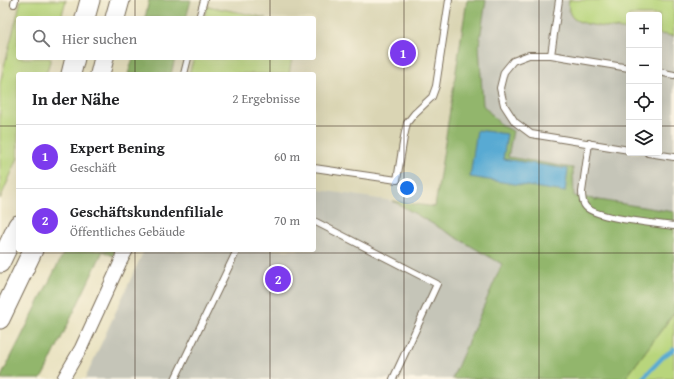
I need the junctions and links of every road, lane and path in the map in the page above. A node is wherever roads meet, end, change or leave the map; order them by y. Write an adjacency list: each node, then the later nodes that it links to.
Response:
1 (90, 0): 6 (main road)
2 (120, 0): 7 (main road)
3 (204, 0): 8 (lane)
4 (449, 0): 23 (lane)
5 (559, 0): 9 (lane)
6 (86, 16)
7 (116, 16)
8 (200, 16)
9 (550, 55): 13 (lane); 19 (lane)
10 (74, 60): 14 (main road)
11 (104, 60): 15 (main road)
12 (188, 60): 16 (lane)
13 (626, 68)
14 (72, 72)
15 (100, 72)
16 (184, 72)
17 (662, 73): 18 (lane)
18 (674, 75)
19 (589, 143): 20 (lane); 25 (lane)
20 (626, 149)
21 (662, 155): 22 (lane)
22 (674, 157)
23 (316, 168)
24 (316, 223): 36 (lane)
25 (674, 226)
26 (16, 229): 31 (main road)
27 (32, 252): 33 (main road)
28 (123, 252): 32 (street)
29 (127, 252): 32 (street)
30 (236, 252): 35 (lane)
31 (0, 263)
32 (120, 263): 34 (street)
33 (0, 319)
34 (63, 379)
35 (176, 379)
36 (392, 379)

